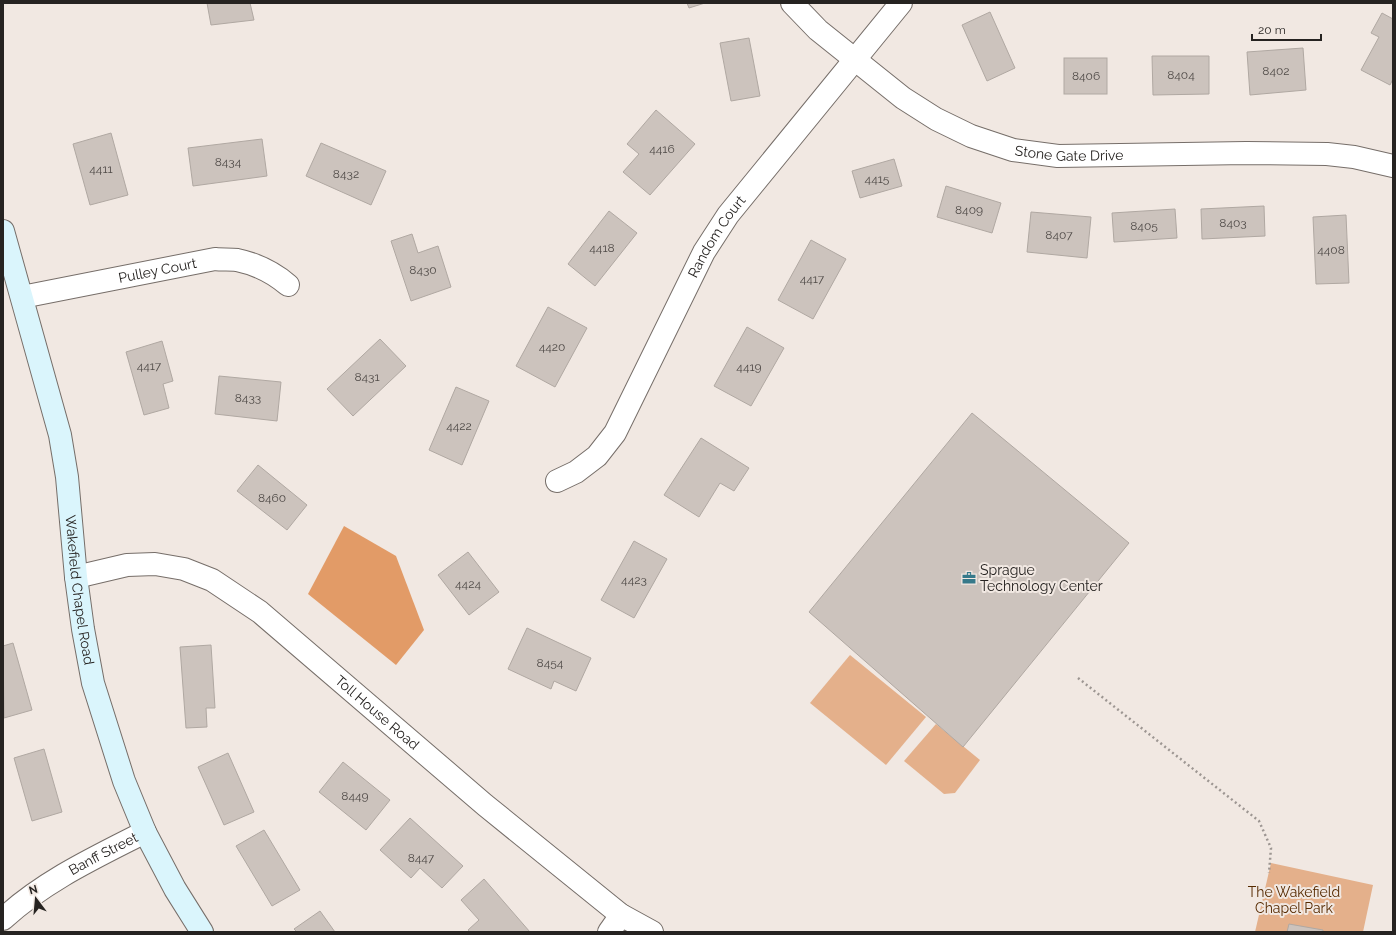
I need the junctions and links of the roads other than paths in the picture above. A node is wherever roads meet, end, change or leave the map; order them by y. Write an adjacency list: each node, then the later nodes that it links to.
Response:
1 (792, 3): 3 (street, Stone Gate Drive)
2 (901, 3): 3 (street, Random Court)
3 (855, 60): 4 (street, Stone Gate Drive); 8 (street, Random Court)
4 (1393, 166)
5 (3, 231): 7 (main road, Wakefield Chapel Road)
6 (288, 285): 7 (street, Pulley Court)
7 (22, 297): 9 (main road, Wakefield Chapel Road)
8 (557, 481)
9 (76, 577): 10 (main road, Wakefield Chapel Road); 12 (street, Toll House Road)
10 (145, 832): 11 (street, Banff Street); 13 (main road, Wakefield Chapel Road)
11 (3, 918)
12 (615, 923): 14 (street, Toll House Road)
13 (202, 932)
14 (652, 932)

